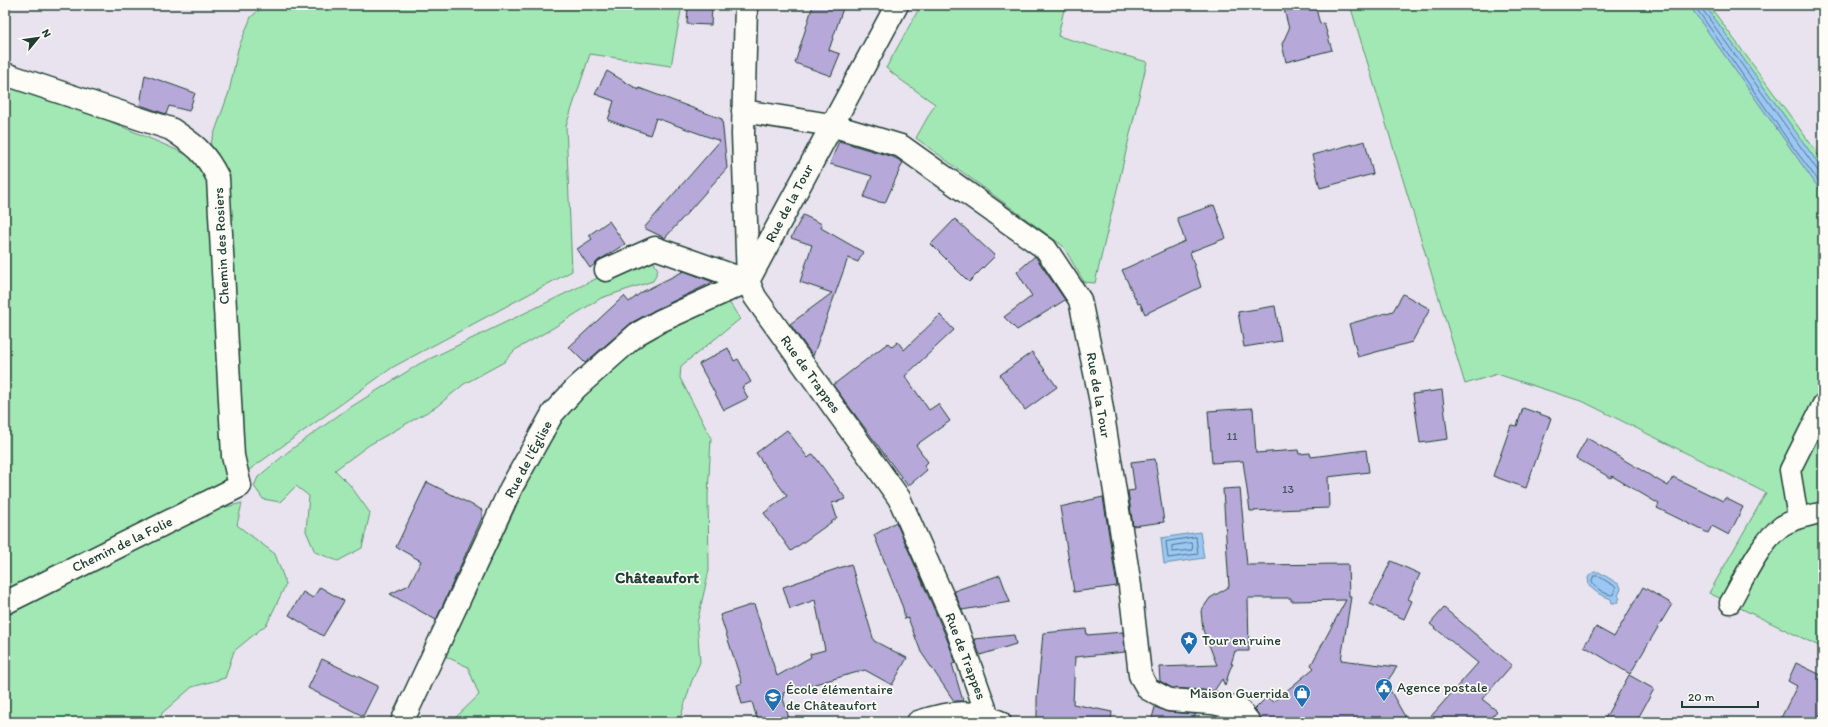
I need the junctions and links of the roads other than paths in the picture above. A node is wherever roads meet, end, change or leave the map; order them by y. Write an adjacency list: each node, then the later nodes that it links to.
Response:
1 (746, 5): 4 (street, Rue de Trappes)
2 (897, 5): 5 (street)
3 (5, 74): 9 (street, Chemin des Rosiers)
4 (743, 111): 5 (street, Rue de la Tour); 7 (street, Rue de Trappes)
5 (831, 125): 7 (street, Rue de la Tour); 17 (street, Rue de la Tour)
6 (606, 270): 7 (street)
7 (748, 280): 14 (street, Rue de Trappes); 15 (street, Rue de l'Église)
8 (1823, 404): 11 (street)
9 (240, 486): 12 (street, Chemin de la Folie)
10 (1823, 512): 11 (street)
11 (1798, 518): 13 (street)
12 (5, 603)
13 (1730, 603)
14 (995, 719): 16 (street)
15 (402, 722)
16 (918, 722)
17 (1248, 722)

